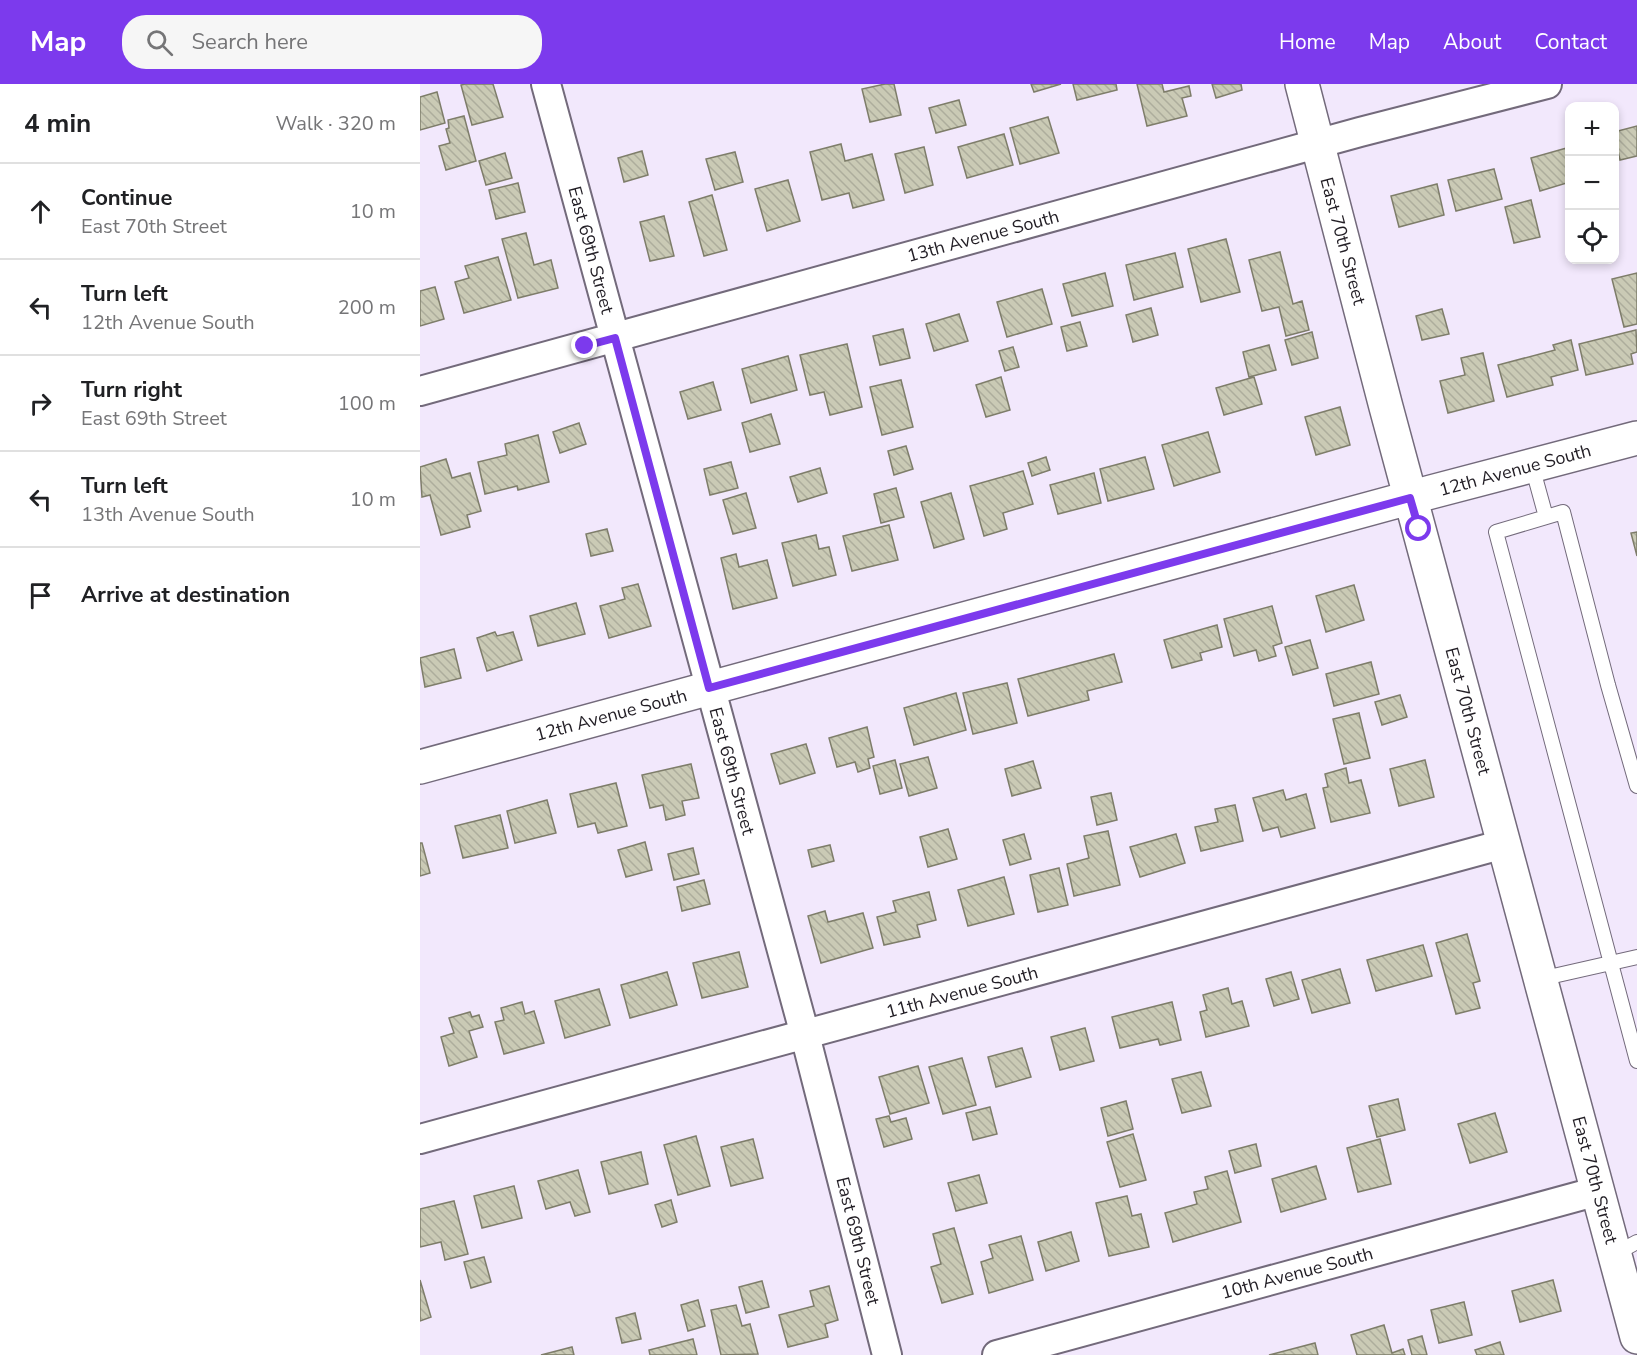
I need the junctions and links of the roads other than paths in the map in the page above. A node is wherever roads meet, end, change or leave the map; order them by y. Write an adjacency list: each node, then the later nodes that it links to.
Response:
1 (546, 84): 5 (street, East 69th Street)
2 (1302, 84): 4 (street, East 70th Street)
3 (1547, 84): 4 (street, 13th Avenue South)
4 (1318, 144): 5 (street, 13th Avenue South); 9 (street, East 70th Street)
5 (615, 338): 6 (street, 13th Avenue South); 11 (street, East 69th Street)
6 (420, 391)
7 (1637, 438): 8 (street, 12th Avenue South)
8 (1532, 466): 9 (street, 12th Avenue South); 10 (lane)
9 (1410, 498): 11 (street, 12th Avenue South); 14 (street, East 70th Street)
10 (1546, 517): 13 (lane); 16 (lane)
11 (709, 688): 12 (street, 12th Avenue South); 18 (street, East 69th Street)
12 (420, 767)
13 (1637, 786)
14 (1504, 844): 17 (street, East 70th Street); 18 (street, 11th Avenue South)
15 (1637, 957): 16 (lane)
16 (1611, 963): 17 (lane); 19 (lane)
17 (1540, 979): 21 (street, East 70th Street)
18 (805, 1035): 20 (street, 11th Avenue South); 24 (street, East 69th Street)
19 (1637, 1061)
20 (420, 1139)
21 (1598, 1191): 22 (street, East 70th Street); 25 (street, 10th Avenue South)
22 (1626, 1248): 23 (street, East 70th Street)
23 (1637, 1337)
24 (887, 1355)
25 (997, 1355)

